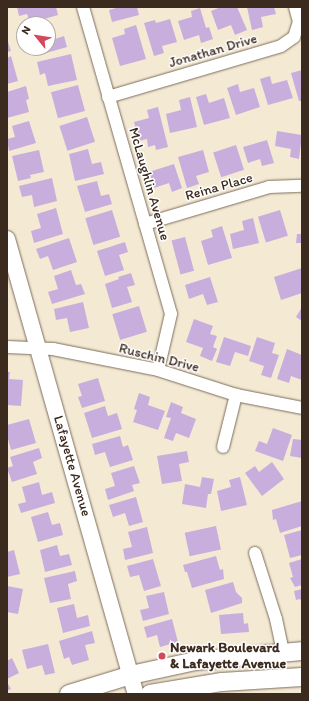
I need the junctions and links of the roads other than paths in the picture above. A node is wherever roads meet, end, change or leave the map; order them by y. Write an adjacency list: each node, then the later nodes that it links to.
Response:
1 (82, 7): 3 (street, McLaughlin Avenue)
2 (294, 7): 3 (street, Jonathan Drive)
3 (108, 97): 5 (street, McLaughlin Avenue)
4 (302, 186): 5 (street, Reina Place)
5 (145, 224): 9 (street, McLaughlin Avenue)
6 (7, 239): 8 (street, Lafayette Avenue)
7 (7, 347): 8 (street, Ruschin Drive)
8 (38, 348): 9 (street, Ruschin Drive); 16 (street, Lafayette Avenue)
9 (158, 370): 10 (street, Ruschin Drive)
10 (236, 395): 11 (street, Ruschin Drive); 12 (street)
11 (302, 408)
12 (223, 447)
13 (255, 553): 15 (street)
14 (302, 651): 15 (main road)
15 (283, 652): 16 (main road)
16 (131, 675): 18 (main road); 19 (street, Lafayette Avenue)
17 (302, 677): 20 (main road)
18 (69, 694)
19 (136, 694)
20 (150, 694)

